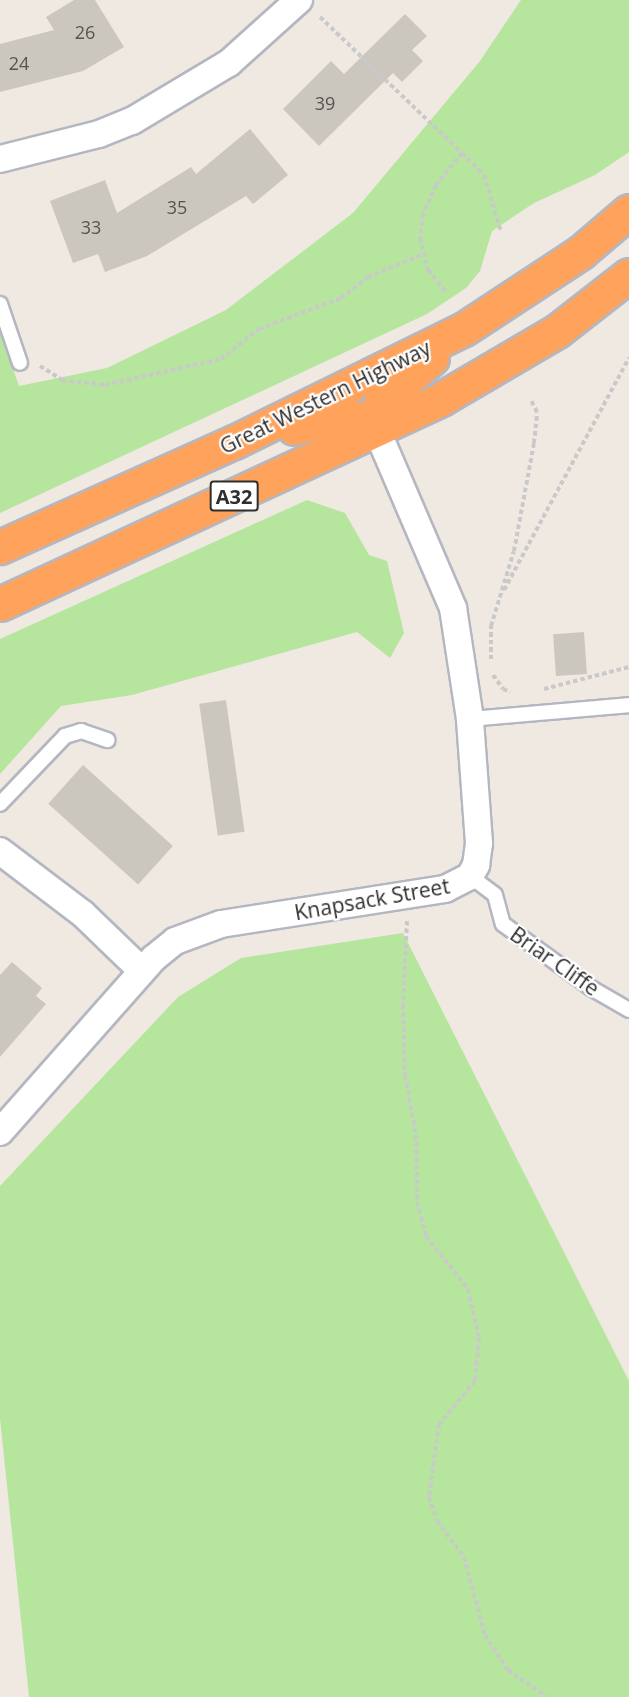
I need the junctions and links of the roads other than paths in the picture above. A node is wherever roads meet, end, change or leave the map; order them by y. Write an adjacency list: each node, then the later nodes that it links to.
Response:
1 (299, 0): 2 (street)
2 (0, 159)
3 (629, 211): 6 (highway, Great Western Highway / A32)
4 (629, 275): 8 (highway, A32)
5 (0, 304): 7 (lane)
6 (464, 328): 8 (highway); 9 (highway, Great Western Highway / A32)
7 (20, 363)
8 (376, 429): 9 (highway); 11 (highway, A32); 13 (street, Knapsack Street)
9 (234, 442): 10 (highway, Great Western Highway / A32)
10 (0, 547)
11 (0, 604)
12 (629, 705): 13 (lane)
13 (470, 719): 17 (street, Knapsack Street)
14 (107, 740): 15 (lane)
15 (0, 804)
16 (0, 850): 18 (street)
17 (470, 876): 18 (street, Knapsack Street); 19 (lane, Briar Cliffe)
18 (142, 971): 20 (street, Knapsack Street)
19 (629, 1010)
20 (0, 1132)

